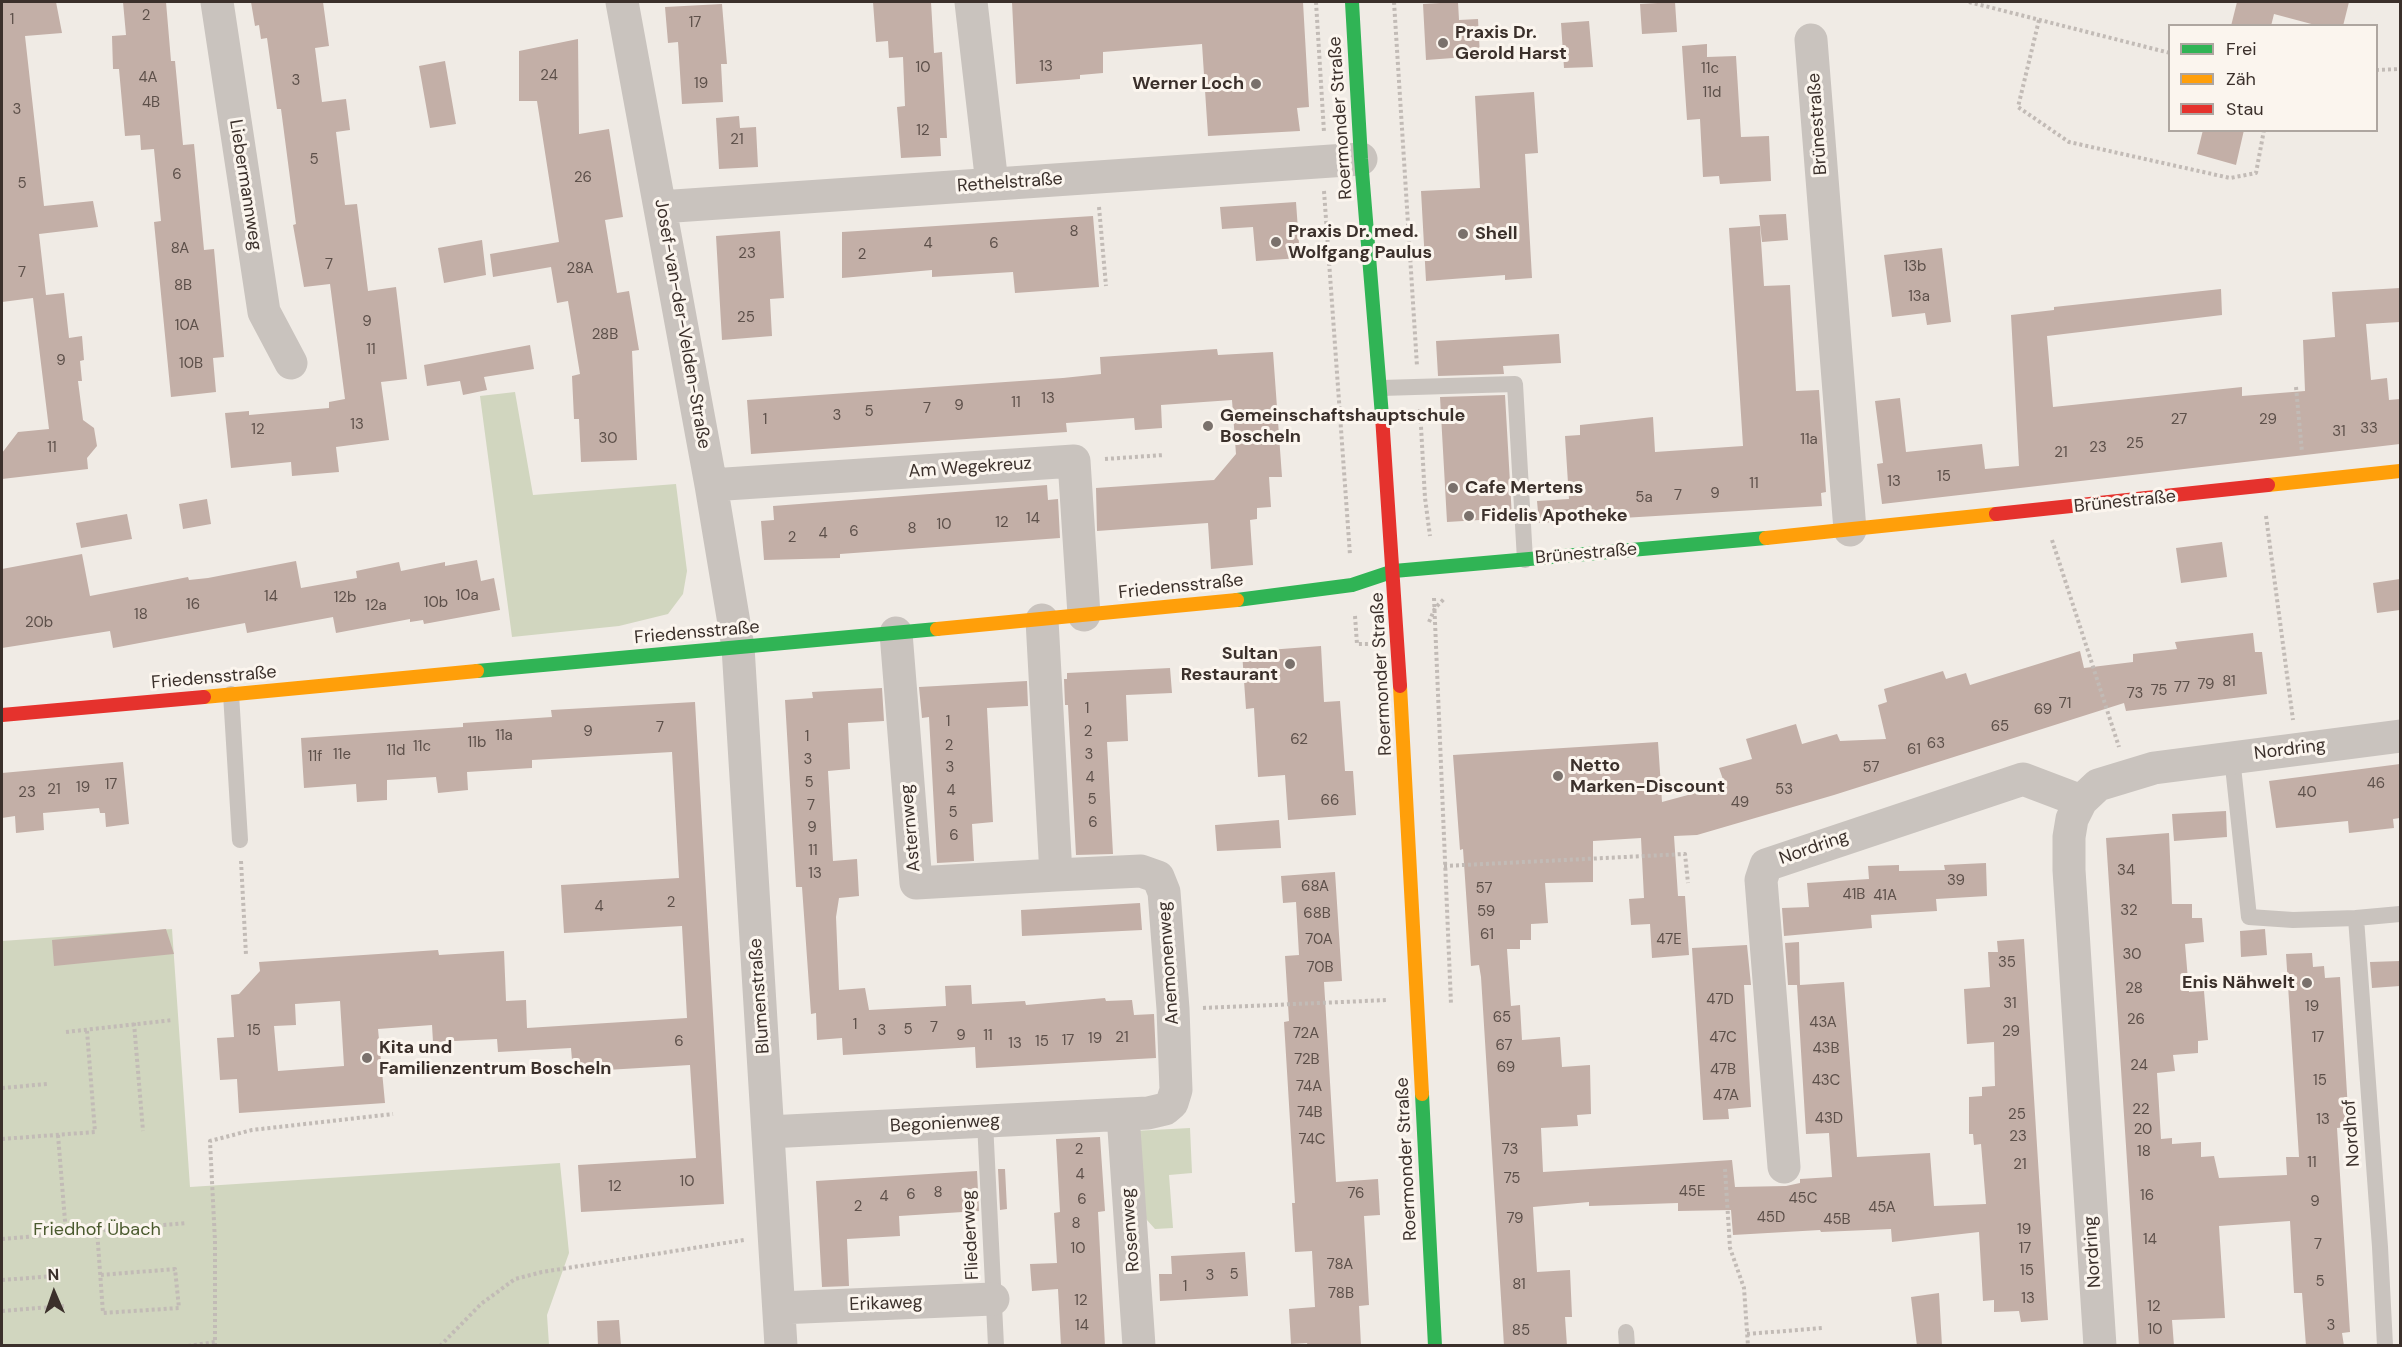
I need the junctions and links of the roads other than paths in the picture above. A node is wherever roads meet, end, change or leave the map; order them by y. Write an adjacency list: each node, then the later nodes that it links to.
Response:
1 (217, 2): 9 (street, Liebermannweg)
2 (622, 2): 8 (street, Josef-van-der-Velden-Straße)
3 (971, 2): 7 (street)
4 (1352, 2): 6 (street, Roermonder Straße)
5 (1811, 40): 13 (street, Brünestraße)
6 (1361, 159): 7 (street, Rethelstraße); 10 (street, Roermonder Straße)
7 (992, 184): 8 (street, Rethelstraße)
8 (660, 207): 12 (street, Josef-van-der-Velden-Straße)
9 (291, 363)
10 (1381, 388): 14 (lane); 15 (street, Roermonder Straße)
11 (2400, 471): 13 (street, Brünestraße)
12 (711, 485): 16 (street, Am Wegekreuz); 19 (street, Josef-van-der-Velden-Straße)
13 (1850, 530): 14 (street, Brünestraße)
14 (1525, 560): 15 (street, Brünestraße)
15 (1394, 572): 16 (street, Friedensstraße); 38 (street, Roermonder Straße)
16 (1084, 615): 17 (street, Friedensstraße)
17 (1042, 620): 18 (street, Friedensstraße); 26 (street)
18 (896, 633): 19 (street, Friedensstraße); 26 (street, Asternweg)
19 (738, 647): 20 (street, Friedensstraße); 31 (street, Blumenstraße)
20 (231, 694): 21 (street, Friedensstraße); 25 (lane)
21 (2, 716)
22 (2400, 736): 23 (street, Nordring)
23 (2232, 757): 24 (street, Nordring); 28 (lane)
24 (2081, 801): 32 (street, Nordring); 39 (street, Nordring)
25 (240, 840)
26 (1056, 875): 29 (street, Anemonenweg)
27 (2400, 914): 28 (lane)
28 (2356, 918): 40 (lane, Nordhof)
29 (1123, 1115): 30 (street, Begonienweg); 37 (street, Rosenweg)
30 (984, 1122): 31 (street, Begonienweg); 33 (lane, Fliederweg)
31 (768, 1132): 34 (street, Blumenstraße)
32 (1784, 1167)
33 (993, 1299): 34 (street, Erikaweg); 36 (lane, Fliederweg)
34 (779, 1308): 35 (street, Blumenstraße)
35 (781, 1346)
36 (996, 1346)
37 (1139, 1346)
38 (1435, 1346)
39 (2100, 1346)
40 (2385, 1346)

